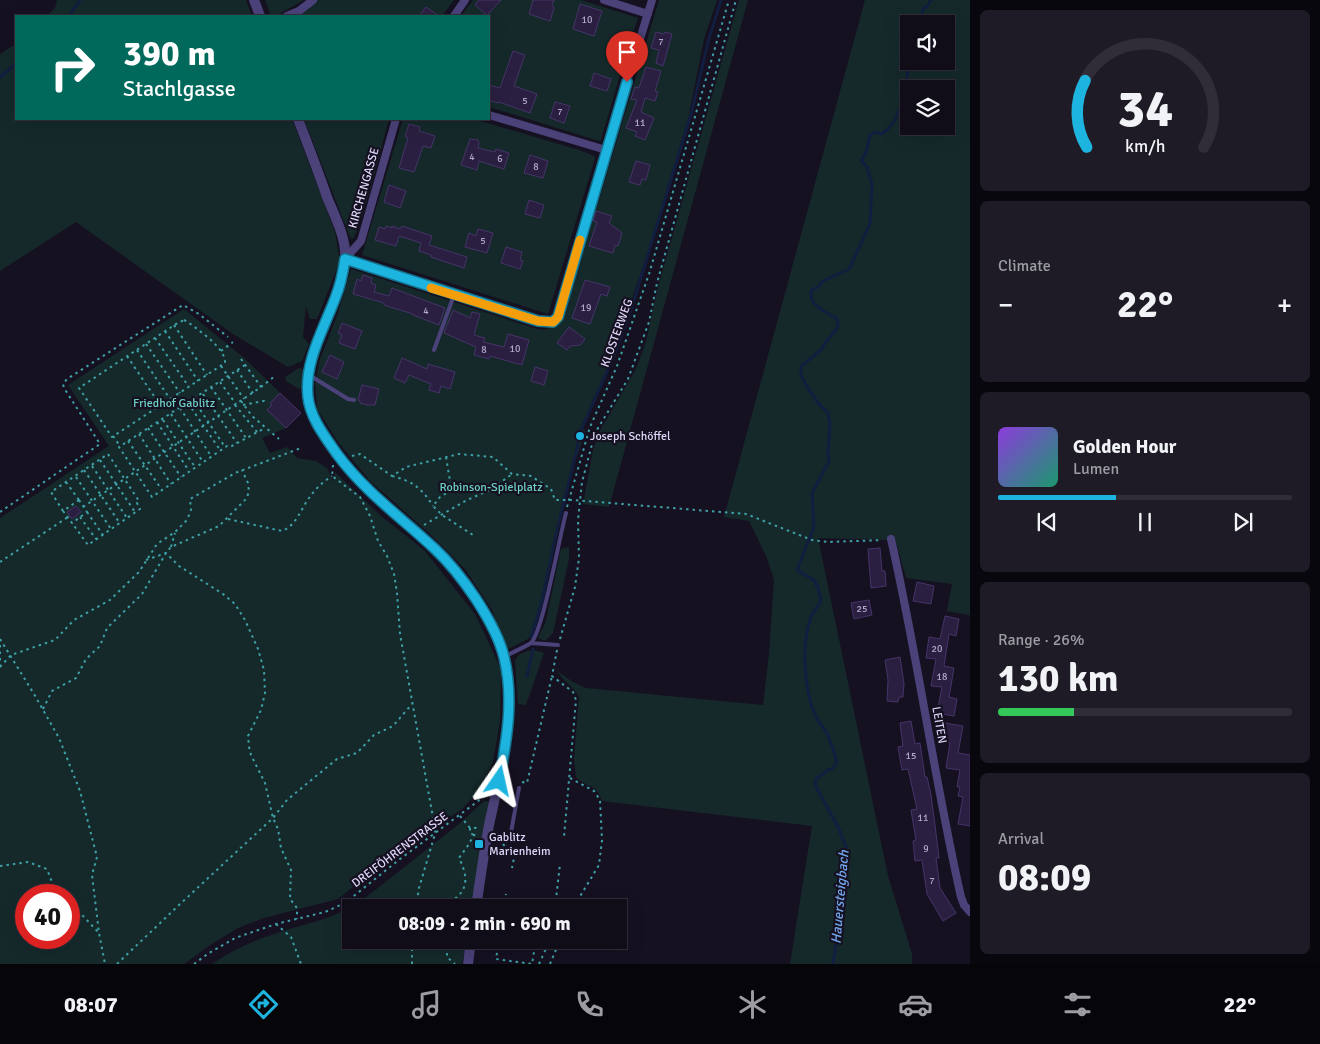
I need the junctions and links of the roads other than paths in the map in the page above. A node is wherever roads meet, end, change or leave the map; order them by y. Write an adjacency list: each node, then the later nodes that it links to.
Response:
1 (254, 0): 7 (street)
2 (313, 0): 8 (street)
3 (466, 0): 9 (street)
4 (604, 0): 6 (street)
5 (652, 0): 6 (street)
6 (648, 14): 13 (street)
7 (260, 15)
8 (289, 15)
9 (455, 15)
10 (490, 115): 13 (street)
11 (298, 120): 14 (street)
12 (396, 120): 14 (street, KIRCHENGASSE)
13 (606, 150): 15 (street)
14 (345, 259): 15 (street); 17 (street)
15 (454, 295): 16 (lane)
16 (434, 350)
17 (309, 375): 18 (lane); 23 (street)
18 (354, 400)
19 (566, 513): 21 (lane)
20 (891, 539): 27 (street, LEITEN)
21 (531, 643): 22 (lane); 23 (lane)
22 (558, 645)
23 (504, 657): 25 (street)
24 (519, 788): 25 (lane)
25 (487, 836): 26 (street)
26 (477, 899)
27 (970, 912)
28 (470, 949): 29 (street)
29 (468, 964)

